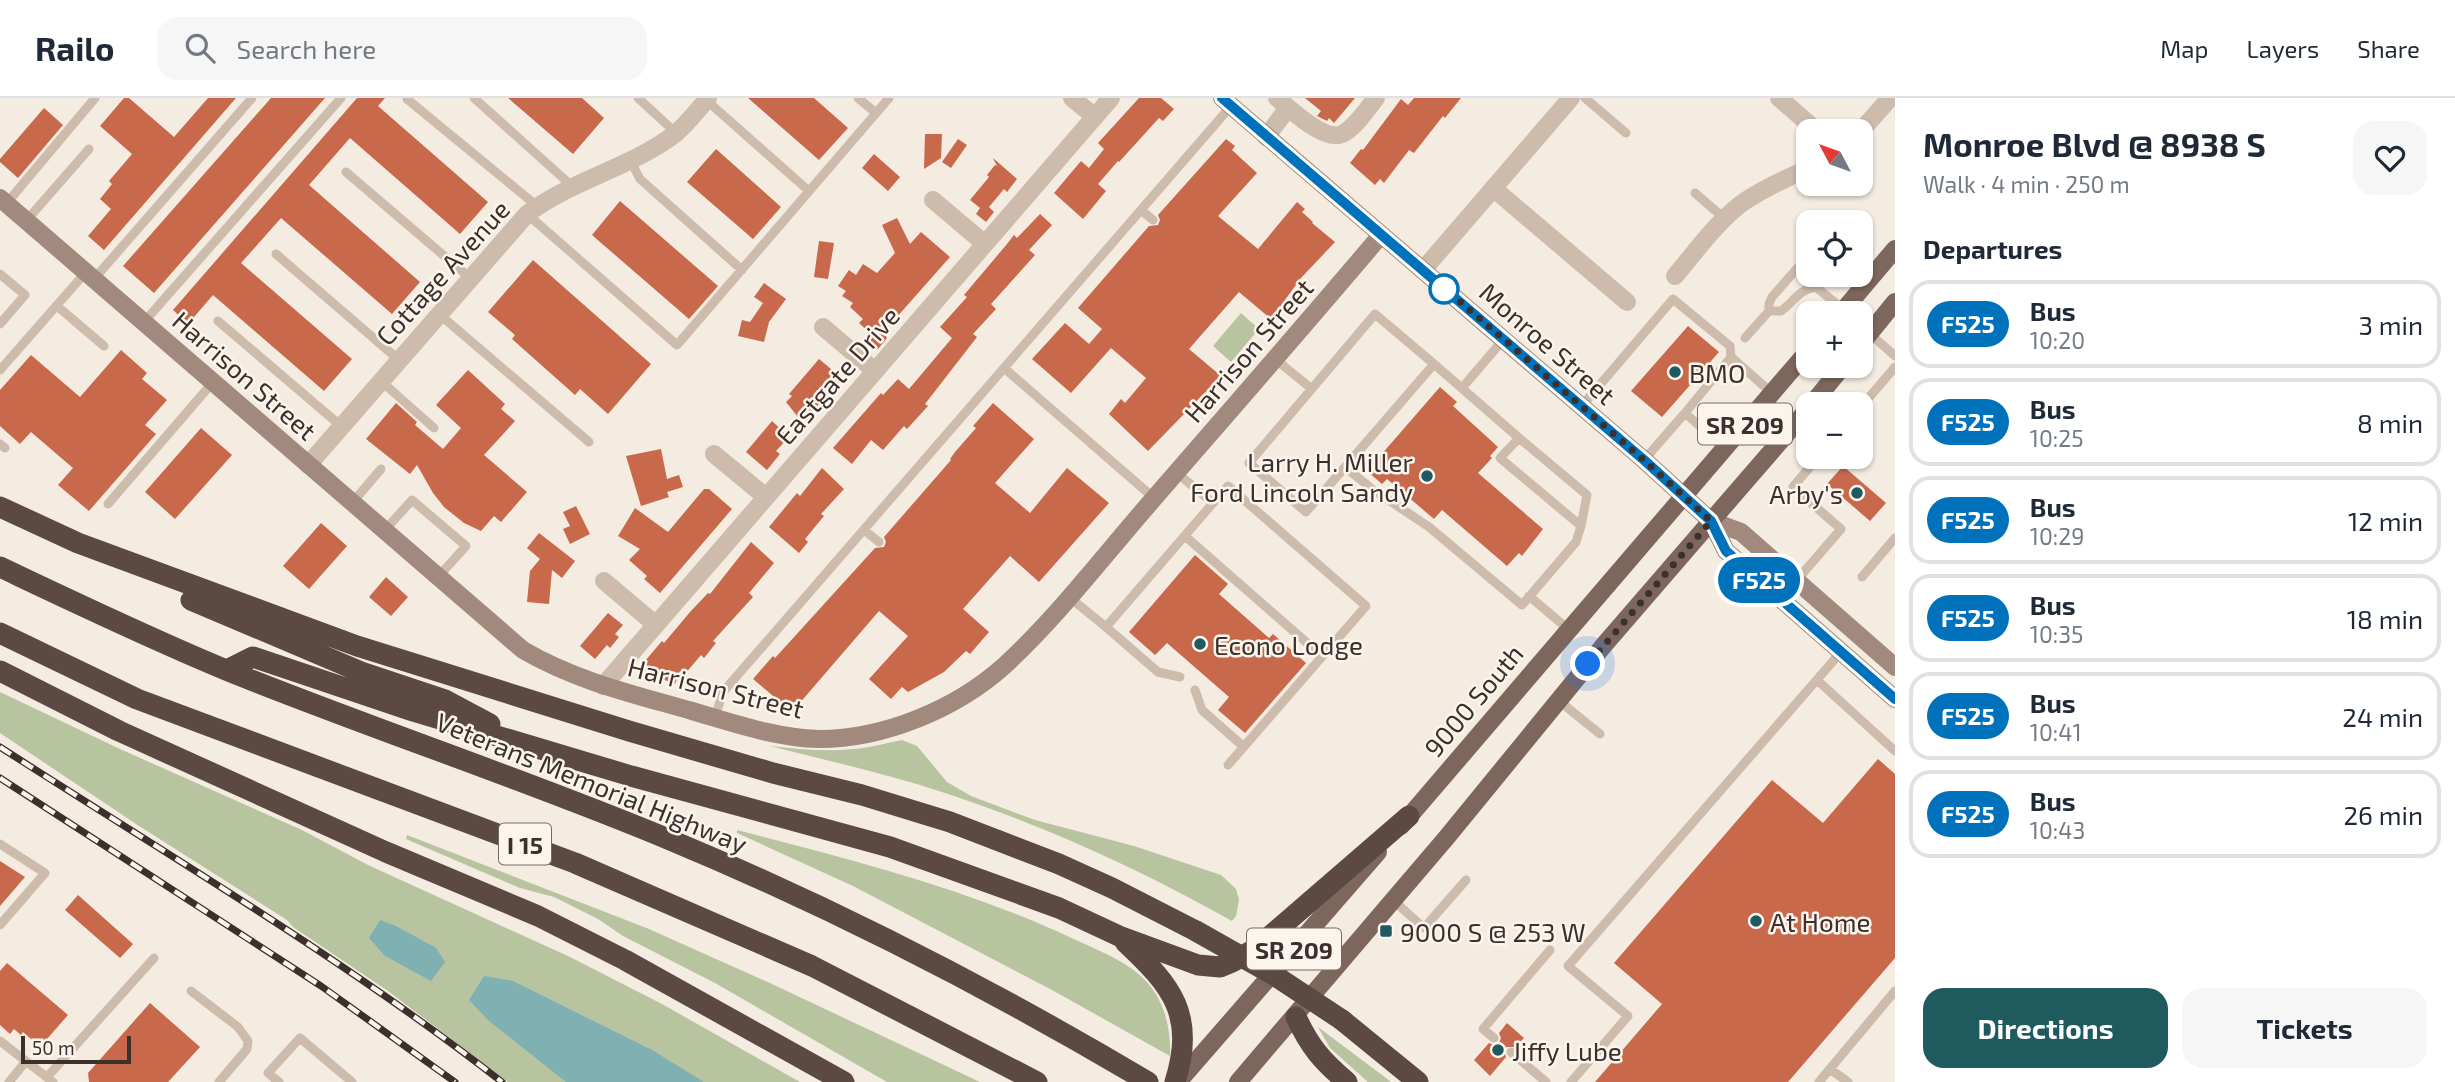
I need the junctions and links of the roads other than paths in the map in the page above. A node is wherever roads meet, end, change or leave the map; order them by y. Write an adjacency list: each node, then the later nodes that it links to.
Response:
1 (95, 98): 35 (lane)
2 (252, 98): 49 (lane)
3 (341, 98): 61 (lane)
4 (474, 98): 30 (lane)
5 (638, 98): 23 (lane)
6 (858, 98): 19 (lane)
7 (889, 98): 19 (lane)
8 (1072, 98): 20 (street)
9 (1111, 98): 20 (street, Eastgate Drive)
10 (1376, 98): 18 (street)
11 (1571, 98): 31 (street)
12 (1585, 98): 24 (lane)
13 (1779, 98): 21 (street)
14 (1890, 98): 22 (street)
15 (407, 99): 36 (lane)
16 (707, 99): 23 (street, Cottage Avenue); 32 (lane)
17 (1227, 102): 25 (street, Monroe Street); 37 (lane)
18 (1283, 103): 25 (street)
19 (876, 113): 32 (lane)
20 (1095, 117): 42 (street, Eastgate Drive)
21 (1803, 119)
22 (1871, 119)
23 (676, 133): 27 (street, Cottage Avenue)
24 (1626, 133)
25 (1266, 137): 41 (street, Monroe Street)
26 (89, 149): 40 (lane)
27 (630, 160): 30 (street, Cottage Avenue); 45 (lane)
28 (346, 172): 51 (lane)
29 (1796, 174): 38 (street)
30 (573, 187): 36 (street, Cottage Avenue)
31 (1493, 188): 46 (street); 55 (street)
32 (809, 191): 45 (lane)
33 (1695, 193): 38 (lane)
34 (933, 200): 42 (street)
35 (3, 201): 40 (street, Harrison Street)
36 (532, 210): 45 (lane); 51 (street, Cottage Avenue)
37 (1141, 210): 39 (lane); 76 (lane)
38 (1725, 219): 50 (street)
39 (1153, 220)
40 (26, 221): 49 (street, Harrison Street)
41 (1381, 235): 46 (street, Monroe Street); 71 (street, Harrison Street)
42 (985, 244): 78 (street, Eastgate Drive)
43 (1895, 249): 54 (main road)
44 (276, 254): 72 (lane)
45 (742, 270)
46 (1423, 270): 66 (street, Monroe Street)
47 (1796, 270): 58 (lane)
48 (0, 274): 62 (lane)
49 (90, 275): 57 (lane); 61 (street, Harrison Street)
50 (1675, 276)
51 (470, 278): 59 (street, Cottage Avenue)
52 (1816, 287): 53 (lane); 58 (lane)
53 (1831, 301)
54 (1851, 301)
55 (1627, 302)
56 (1895, 302): 64 (main road)
57 (57, 306): 68 (lane); 77 (lane)
58 (1769, 311): 65 (lane)
59 (439, 314): 72 (street, Cottage Avenue); 93 (lane)
60 (218, 321): 90 (lane)
61 (144, 323): 81 (street, Harrison Street)
62 (0, 324)
63 (823, 327): 78 (street)
64 (1873, 329)
65 (1745, 338)
66 (1503, 340): 82 (lane); 87 (street, Monroe Street)
67 (1873, 344): 69 (lane)
68 (104, 346)
69 (1895, 356)
70 (1731, 358): 85 (lane); 87 (lane); 88 (lane)
71 (1275, 359): 83 (lane); 101 (street, Harrison Street)
72 (399, 360): 80 (street, Cottage Avenue)
73 (1434, 364): 82 (lane); 83 (lane); 98 (lane)
74 (1796, 365): 85 (main road, 9000 South / SR 209)
75 (1895, 367): 86 (lane)
76 (1004, 368): 104 (lane); 111 (lane)
77 (0, 370)
78 (876, 371): 103 (street, Eastgate Drive)
79 (1834, 378): 84 (main road, SR 209)
80 (380, 381): 90 (street, Cottage Avenue); 91 (lane)
81 (213, 382): 97 (street, Harrison Street); 107 (lane)
82 (1462, 388): 92 (lane)
83 (1312, 389): 98 (lane)
84 (1822, 392)
85 (1772, 393): 94 (main road, 9000 South / SR 209)
86 (1873, 393)
87 (1581, 407): 96 (street, Monroe Street)
88 (1685, 413): 94 (lane); 96 (lane)
89 (1796, 424): 109 (main road, SR 209)
90 (341, 426): 97 (street, Cottage Avenue)
91 (434, 428)
92 (1519, 438): 110 (lane); 110 (lane)
93 (589, 442)
94 (1724, 448): 102 (main road, 9000 South / SR 209)
95 (714, 454): 103 (street)
96 (1644, 460): 102 (street, Monroe Street)
97 (308, 465): 105 (street, Harrison Street)
98 (1345, 467): 121 (lane)
99 (381, 469): 105 (lane)
100 (1808, 469): 119 (lane)
101 (1177, 473): 104 (street, Harrison Street); 106 (lane)
102 (1682, 496): 109 (street, Monroe Street); 125 (main road, 9000 South / SR 209)
103 (766, 497): 123 (street, Eastgate Drive)
104 (1154, 498): 122 (street, Harrison Street)
105 (352, 503): 112 (street, Harrison Street)
106 (1213, 503): 113 (lane); 128 (lane)
107 (108, 504)
108 (8, 510): 141 (highway); 171 (highway, bridge)
109 (1711, 521): 119 (street, Monroe Street); 127 (street, Monroe Street); 137 (main road, SR 209)
110 (1581, 527): 121 (lane)
111 (864, 530): 115 (lane); 138 (lane)
112 (384, 531): 117 (street, Harrison Street); 117 (lane)
113 (1185, 536): 124 (lane); 128 (lane)
114 (1895, 538): 118 (lane)
115 (879, 542)
116 (0, 567): 130 (highway, Veterans Memorial Highway / I 15)
117 (438, 577): 134 (street, Harrison Street)
118 (1862, 578)
119 (1797, 580): 129 (street, Monroe Street)
120 (604, 581): 123 (street)
121 (1530, 596): 125 (lane)
122 (1069, 597): 124 (lane); 138 (street, Harrison Street)
123 (656, 625): 134 (street, Eastgate Drive)
124 (1106, 627): 132 (lane)
125 (1568, 629): 144 (main road, 9000 South / SR 209)
126 (0, 633): 166 (highway, I 15)
127 (1841, 652): 133 (lane); 136 (street, Monroe Street)
128 (1322, 656): 140 (lane)
129 (1895, 667)
130 (227, 670): 141 (highway); 167 (highway, Veterans Memorial Highway / I 15)
131 (0, 671): 165 (highway)
132 (1180, 677)
133 (1817, 680): 142 (lane); 173 (lane)
134 (603, 686): 138 (street, Harrison Street)
135 (1195, 690): 140 (lane)
136 (1895, 699)
137 (1558, 700): 139 (lane); 147 (main road, SR 209)
138 (715, 718)
139 (1600, 734)
140 (1244, 747): 143 (lane)
141 (535, 748): 149 (highway)
142 (1895, 751)
143 (1228, 765)
144 (1409, 816): 149 (highway); 168 (main road, 9000 South / SR 209)
145 (0, 844): 148 (lane)
146 (1466, 880): 147 (lane)
147 (1393, 900): 154 (main road, SR 209)
148 (0, 925)
149 (1119, 936): 168 (highway)
150 (1550, 950): 155 (lane)
151 (154, 958): 160 (lane)
152 (191, 991): 162 (lane)
153 (1895, 991): 159 (lane)
154 (1296, 1017): 169 (main road, SR 209); 170 (highway)
155 (1494, 1038)
156 (0, 1041): 158 (lane)
157 (1511, 1052): 172 (lane)
158 (26, 1061): 160 (lane); 161 (lane)
159 (1830, 1069): 174 (lane); 175 (lane)
160 (51, 1079)
161 (9, 1082)
162 (219, 1082)
163 (279, 1082): 164 (lane)
164 (352, 1082)
165 (844, 1082)
166 (1037, 1082)
167 (1148, 1082)
168 (1177, 1082)
169 (1238, 1082)
170 (1347, 1082)
171 (1419, 1082)
172 (1546, 1082)
173 (1570, 1082)
174 (1819, 1082)
175 (1847, 1082)

